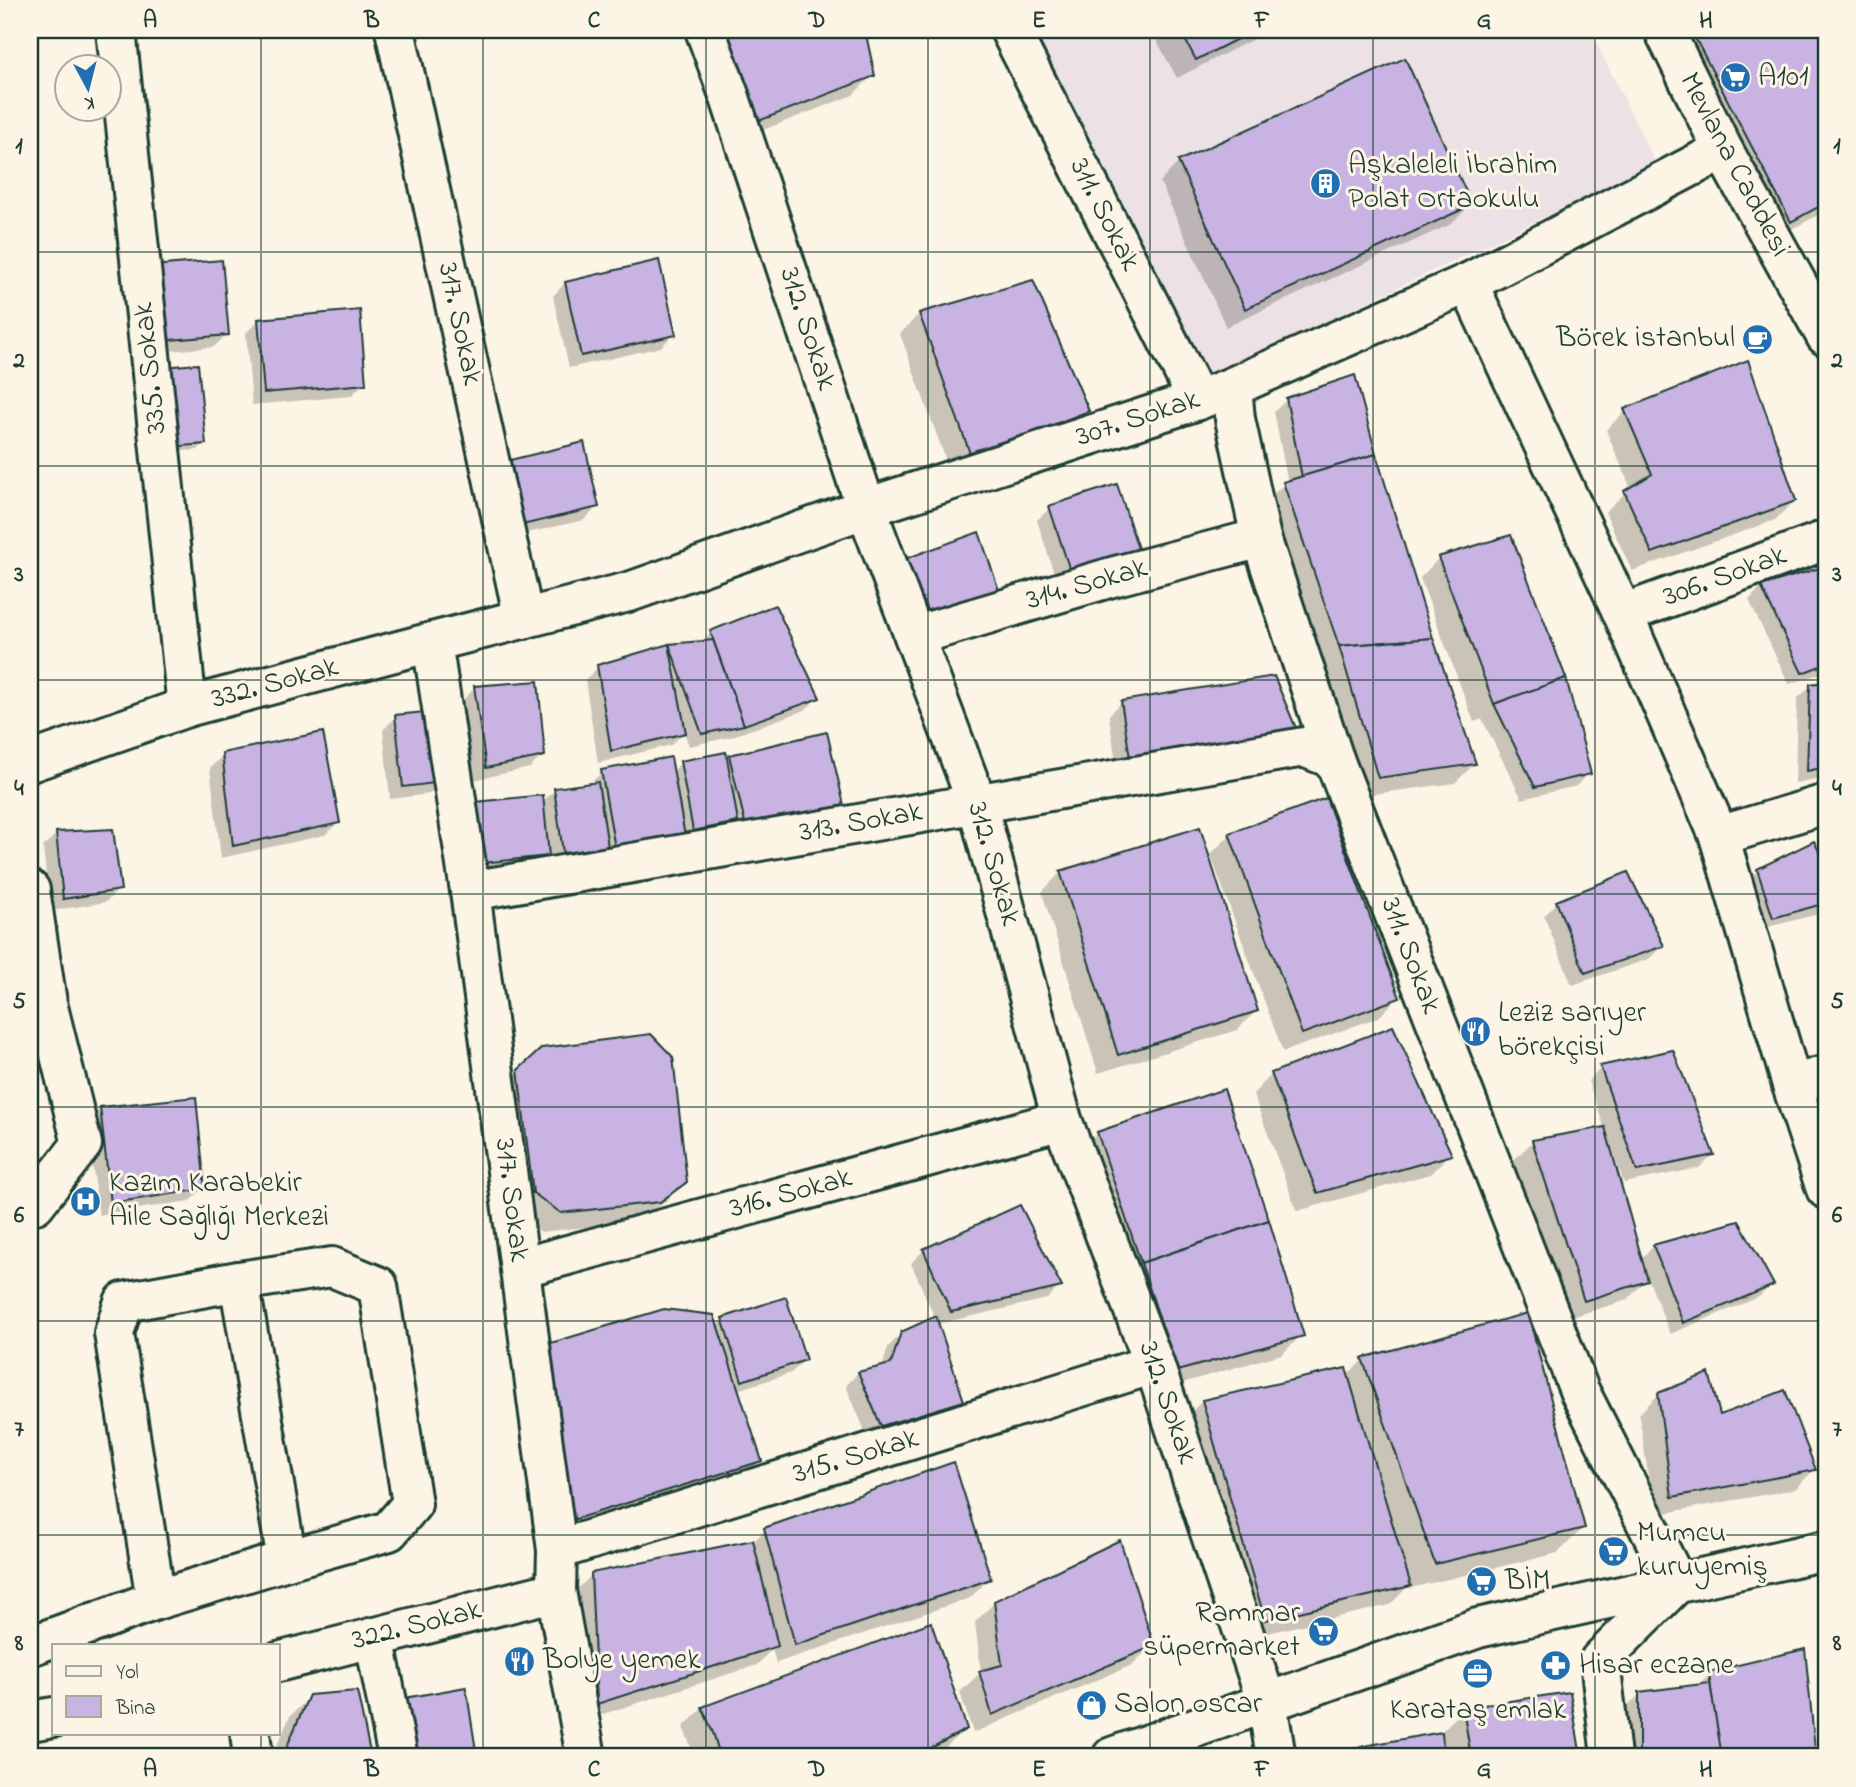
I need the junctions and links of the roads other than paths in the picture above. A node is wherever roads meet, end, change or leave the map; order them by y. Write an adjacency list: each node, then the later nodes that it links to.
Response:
1 (116, 30): 18 (street, 335. Sokak)
2 (395, 30): 15 (street, 317. Sokak)
3 (705, 30): 11 (street, 312. Sokak)
4 (1010, 30): 10 (street, 311. Sokak)
5 (1664, 30): 6 (street, Mevlana Caddesi)
6 (1723, 150): 7 (street, 307. Sokak); 8 (street, Mevlana Caddesi)
7 (1468, 283): 10 (street, 307. Sokak); 14 (street)
8 (1814, 283): 9 (street, Mevlana Caddesi)
9 (1826, 336)
10 (1215, 394): 11 (street, 307. Sokak); 12 (street, 311. Sokak)
11 (866, 508): 15 (street, 307. Sokak); 16 (street, 312. Sokak)
12 (1261, 538): 16 (street, 314. Sokak); 19 (street, 311. Sokak)
13 (1826, 540): 14 (street, 306. Sokak)
14 (1623, 614): 23 (street)
15 (524, 618): 17 (street, 332. Sokak)
16 (914, 636): 21 (street, 312. Sokak)
17 (432, 642): 18 (street, 332. Sokak); 25 (street, 317. Sokak)
18 (187, 707): 20 (street, 332. Sokak)
19 (1334, 759): 21 (street, 313. Sokak); 37 (street, 311. Sokak)
20 (30, 762)
21 (977, 803): 25 (street, 313. Sokak); 28 (street, 312. Sokak)
22 (1826, 804): 23 (street)
23 (1719, 836): 27 (street)
24 (30, 890): 26 (street)
25 (470, 891): 31 (street, 317. Sokak)
26 (38, 1005): 30 (street)
27 (1809, 1080): 29 (street)
28 (1062, 1120): 31 (street, 316. Sokak); 33 (street, 312. Sokak)
29 (1826, 1189)
30 (30, 1205)
31 (520, 1268): 34 (street, 317. Sokak)
32 (239, 1281): 36 (street); 36 (street); 39 (street)
33 (1154, 1364): 34 (street, 315. Sokak); 43 (street, 312. Sokak)
34 (557, 1550): 38 (street, 317. Sokak)
35 (1826, 1550): 37 (street)
36 (287, 1560): 39 (street)
37 (1676, 1583): 43 (street); 52 (street)
38 (556, 1591): 40 (street, 322. Sokak); 49 (street, 317. Sokak)
39 (156, 1601): 41 (street)
40 (374, 1637): 42 (street, 322. Sokak); 48 (street)
41 (30, 1646)
42 (280, 1661)
43 (1267, 1703): 50 (street); 51 (street, 312. Sokak)
44 (52, 1717): 45 (street)
45 (30, 1721)
46 (250, 1734): 47 (street)
47 (253, 1757)
48 (398, 1757)
49 (586, 1757)
50 (1112, 1757)
51 (1276, 1757)
52 (1611, 1757)

